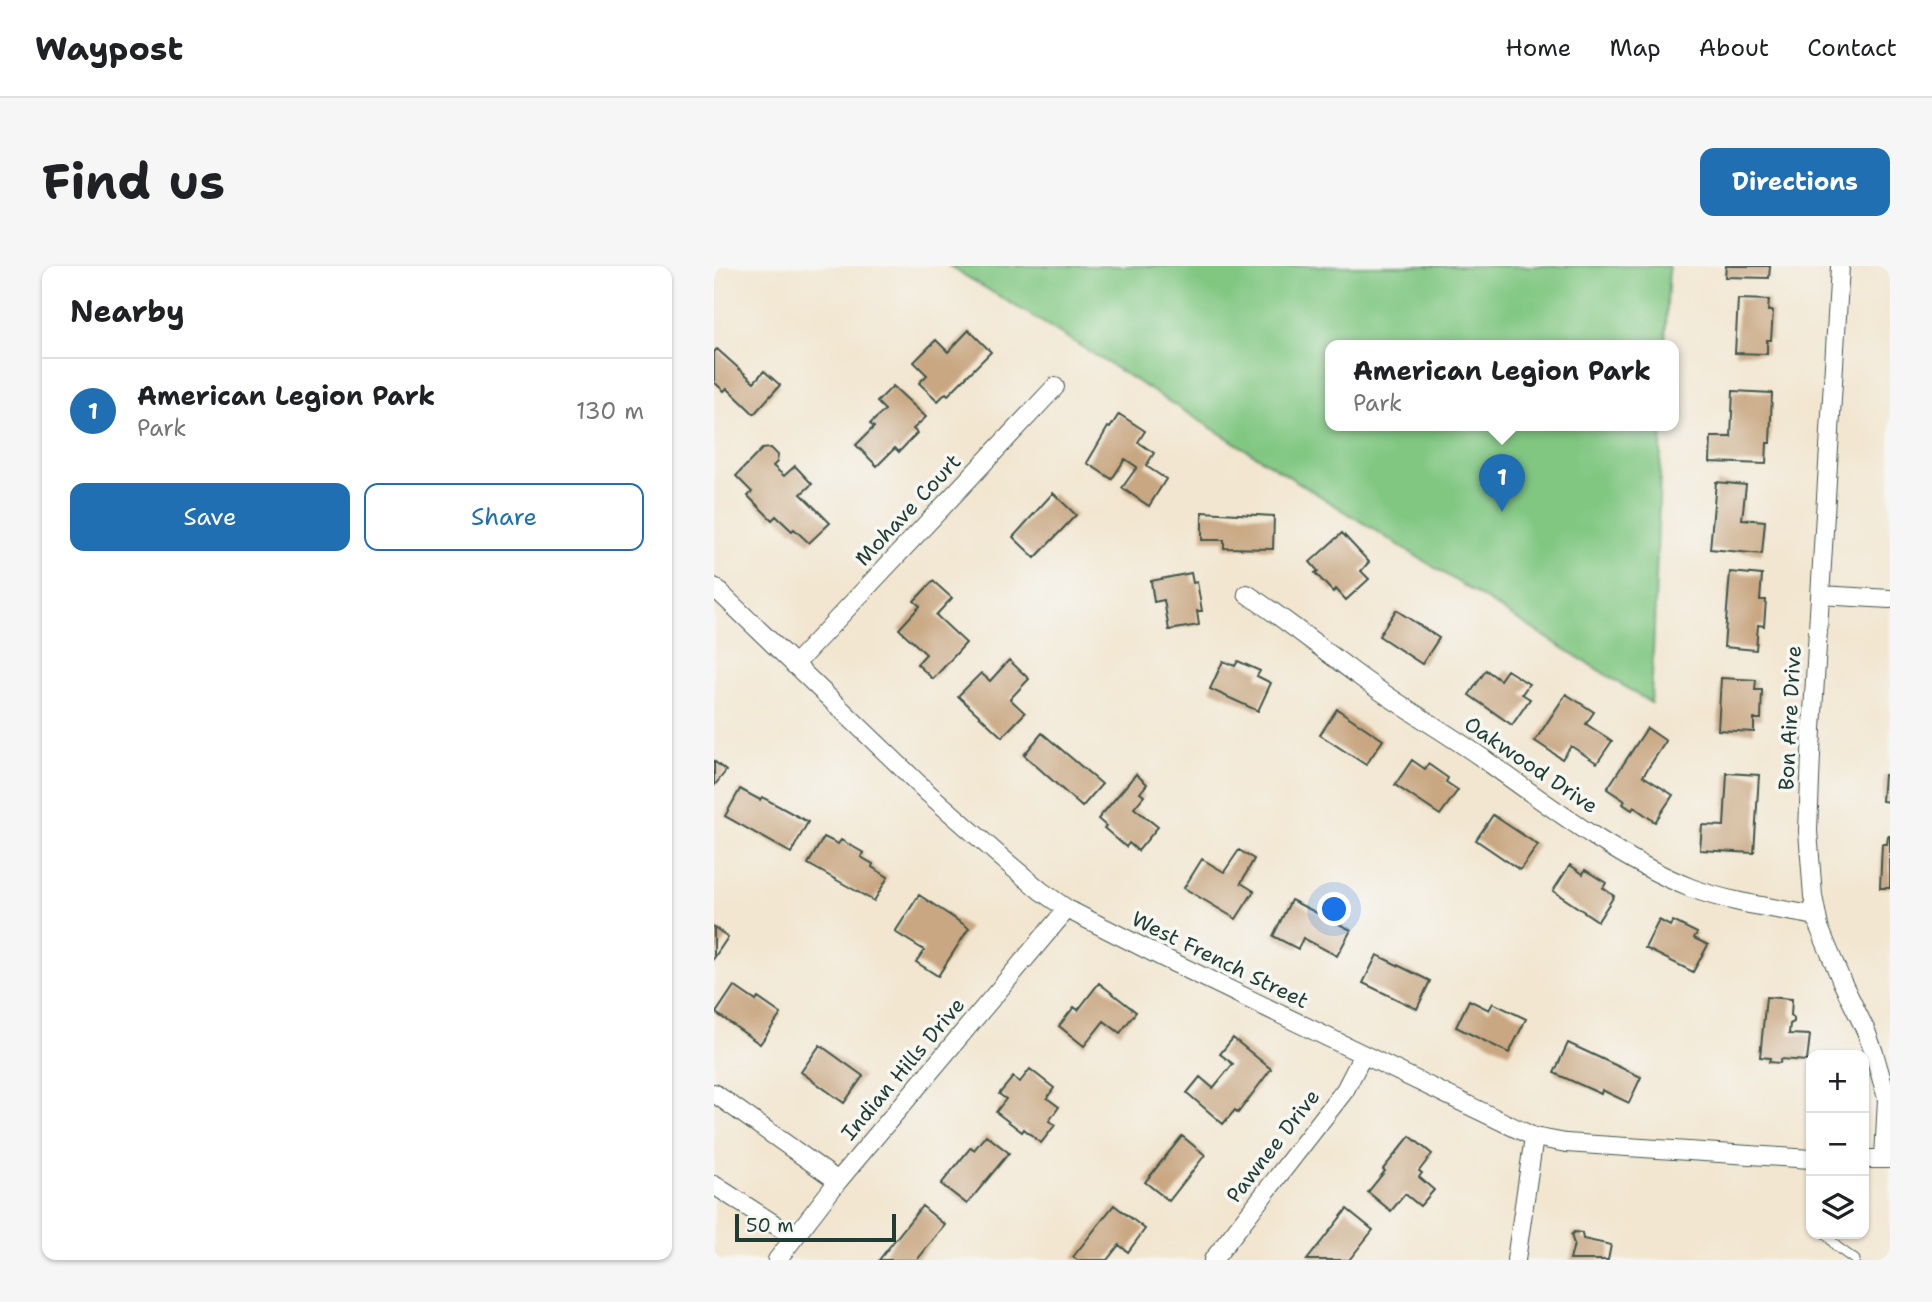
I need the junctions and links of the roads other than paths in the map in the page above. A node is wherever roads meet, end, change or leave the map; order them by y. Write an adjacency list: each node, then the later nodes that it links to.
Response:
1 (1840, 266): 5 (street, Bon Aire Drive)
2 (1055, 387): 7 (street, Mohave Court)
3 (714, 587): 7 (street, West French Street)
4 (1247, 594): 9 (street, Oakwood Drive)
5 (1820, 595): 6 (street); 9 (street, Bon Aire Drive)
6 (1890, 599)
7 (794, 665): 8 (street, West French Street)
8 (1067, 909): 10 (street, West French Street); 17 (street, Indian Hills Drive)
9 (1816, 916): 12 (street, Bon Aire Drive)
10 (1363, 1055): 13 (street, West French Street); 22 (street, Pawnee Drive)
11 (714, 1093): 17 (street)
12 (1889, 1097): 16 (street, Bon Aire Drive)
13 (1534, 1136): 14 (street, West French Street); 23 (street)
14 (1806, 1159)
15 (1869, 1159): 16 (street)
16 (1887, 1159)
17 (838, 1181): 19 (street, Indian Hills Drive)
18 (714, 1185): 19 (street)
19 (794, 1237): 21 (street, Indian Hills Drive)
20 (1830, 1239): 24 (lane)
21 (777, 1260)
22 (1213, 1260)
23 (1516, 1260)
24 (1855, 1260)

